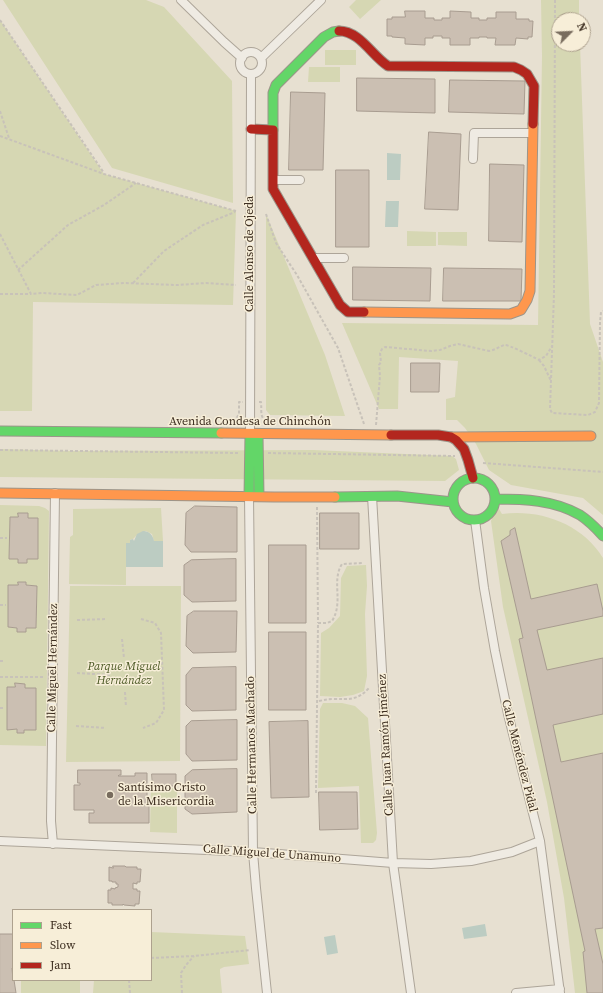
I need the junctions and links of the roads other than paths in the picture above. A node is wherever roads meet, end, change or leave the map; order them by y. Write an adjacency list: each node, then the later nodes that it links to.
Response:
1 (181, 0): 3 (street)
2 (321, 0): 4 (street)
3 (242, 58): 4 (street); 5 (street)
4 (261, 58): 5 (street)
5 (251, 75): 6 (street, Calle Alonso de Ojeda)
6 (251, 130): 7 (street); 15 (street, Calle Alonso de Ojeda)
7 (273, 130): 8 (street); 10 (street)
8 (533, 133): 9 (street); 12 (street)
9 (473, 159)
10 (273, 180): 11 (street); 12 (street)
11 (300, 180)
12 (313, 258): 13 (street)
13 (344, 258)
14 (0, 432): 15 (street, Avenida Condesa de Chinchón)
15 (254, 434): 17 (street, Avenida Condesa de Chinchón); 21 (street); 22 (street)
16 (591, 436): 17 (street, Avenida Condesa de Chinchón)
17 (451, 437): 18 (street)
18 (473, 478): 24 (street); 25 (street)
19 (0, 493): 20 (street)
20 (54, 493): 21 (street); 30 (street, Calle Miguel Hernández)
21 (249, 496): 22 (street); 31 (street, Calle Hermanos Machado)
22 (259, 496): 23 (street)
23 (372, 496): 25 (street); 32 (street, Calle Juan Ramón Jiménez)
24 (494, 499): 26 (street); 27 (street)
25 (453, 502): 26 (street)
26 (475, 520): 29 (street, Calle Menéndez Pidal)
27 (603, 536)
28 (0, 841): 30 (street, Calle Miguel de Unamuno)
29 (540, 841): 32 (street, Calle Miguel de Unamuno); 33 (street, Calle Menéndez Pidal)
30 (53, 844): 31 (street, Calle Miguel de Unamuno)
31 (253, 852): 32 (street, Calle Miguel de Unamuno); 34 (street, Calle Hermanos Machado)
32 (393, 863): 35 (street, Calle Juan Ramón Jiménez)
33 (560, 991): 36 (street)
34 (267, 993)
35 (411, 993)
36 (516, 993)

